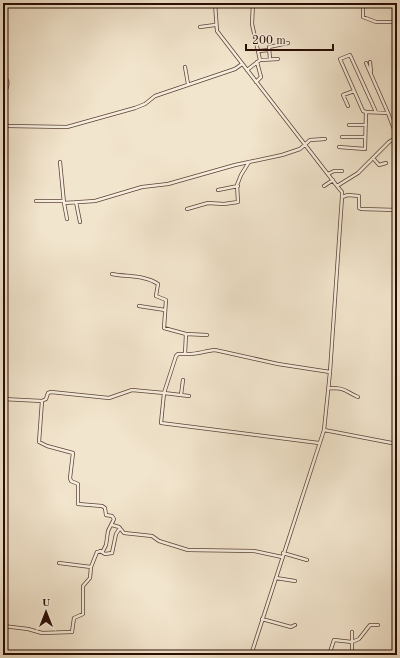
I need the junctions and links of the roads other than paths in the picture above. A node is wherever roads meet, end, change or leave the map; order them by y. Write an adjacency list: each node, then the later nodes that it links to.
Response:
1 (217, 3): 7 (street)
2 (228, 3): 3 (street)
3 (242, 3)
4 (253, 3): 11 (street)
5 (362, 3): 6 (street)
6 (397, 22)
7 (215, 25): 8 (street); 18 (street)
8 (200, 27)
9 (288, 43): 10 (street)
10 (269, 50): 11 (street); 12 (street)
11 (259, 51): 14 (street)
12 (270, 59): 13 (street); 14 (street)
13 (278, 59)
14 (260, 60): 15 (street)
15 (257, 62): 20 (street); 23 (street)
16 (370, 62): 21 (street)
17 (366, 63): 21 (street)
18 (242, 64): 20 (street); 24 (street)
19 (185, 67): 24 (street)
20 (247, 70): 23 (street)
21 (371, 74): 30 (street)
22 (3, 76): 26 (street)
23 (256, 82): 38 (street)
24 (188, 84): 31 (street)
25 (354, 91): 27 (street); 28 (street); 29 (street)
26 (3, 98)
27 (348, 106)
28 (366, 112): 29 (street); 33 (street)
29 (376, 112): 30 (street)
30 (388, 112): 36 (street)
31 (3, 122)
32 (349, 125): 33 (street)
33 (366, 125): 35 (street)
34 (342, 137): 35 (street)
35 (365, 137): 39 (street)
36 (397, 137): 40 (street)
37 (325, 139): 38 (street)
38 (306, 143): 42 (street); 45 (street)
39 (339, 147)
40 (372, 158): 43 (street); 49 (street)
41 (60, 162): 53 (street)
42 (249, 162): 47 (street); 54 (street)
43 (386, 163)
44 (342, 171): 45 (street)
45 (328, 174): 46 (street)
46 (333, 180): 48 (street); 49 (street)
47 (238, 186): 50 (street); 55 (street)
48 (324, 186)
49 (337, 186): 51 (street)
50 (218, 190)
51 (342, 197): 56 (street); 65 (street)
52 (36, 201): 53 (street)
53 (64, 202): 54 (street); 57 (street)
54 (76, 202): 58 (street)
55 (187, 209)
56 (397, 210)
57 (67, 219)
58 (80, 222)
59 (112, 274): 61 (street)
60 (139, 306): 61 (street)
61 (165, 310): 62 (street)
62 (186, 334): 63 (street); 64 (street)
63 (207, 335)
64 (185, 354): 65 (street); 68 (street)
65 (330, 372): 67 (street)
66 (183, 380): 69 (street)
67 (329, 388): 71 (street); 74 (street)
68 (164, 393): 69 (street); 73 (street); 75 (street)
69 (181, 395): 70 (street)
70 (189, 396)
71 (358, 397)
72 (3, 399): 73 (street)
73 (42, 400): 77 (street)
74 (324, 430): 75 (street); 76 (street)
75 (319, 443): 80 (street)
76 (397, 444)
77 (112, 525): 78 (street); 79 (street)
78 (120, 528): 79 (street); 80 (street)
79 (100, 551): 83 (street)
80 (283, 555): 81 (street); 84 (street)
81 (307, 560)
82 (59, 563): 83 (street)
83 (91, 567): 89 (street)
84 (276, 578): 85 (street); 86 (street)
85 (295, 581)
86 (262, 619): 87 (street); 92 (street)
87 (295, 625)
88 (378, 625): 91 (street)
89 (3, 626)
90 (352, 632): 91 (street)
91 (352, 642): 93 (street); 94 (street)
92 (250, 655)
93 (329, 655)
94 (352, 655)

